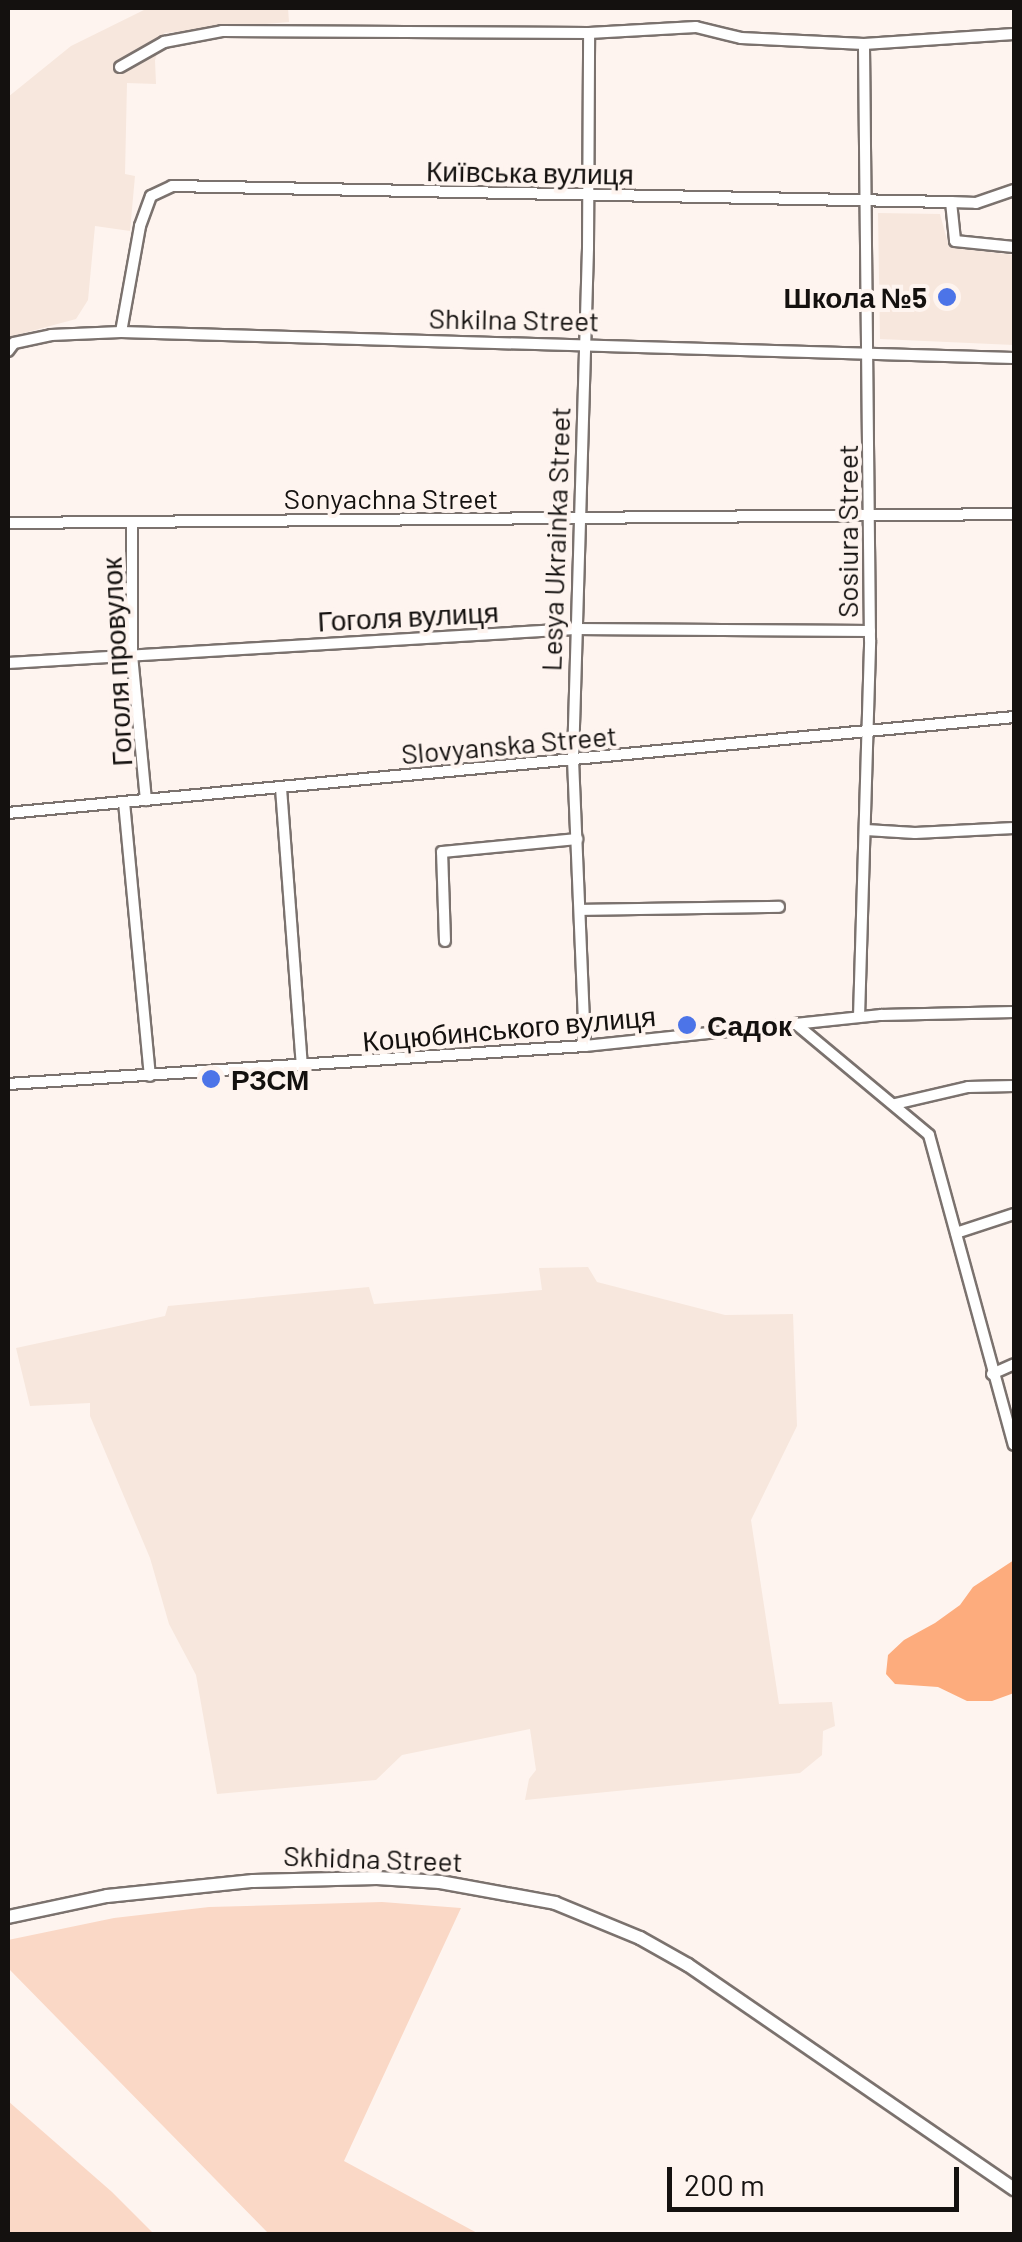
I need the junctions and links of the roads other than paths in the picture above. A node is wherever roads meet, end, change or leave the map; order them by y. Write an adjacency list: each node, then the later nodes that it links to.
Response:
1 (589, 33): 3 (street); 4 (street); 6 (street, Lesya Ukrainka Street)
2 (1014, 34): 3 (street)
3 (864, 44): 7 (street, Sosiura Street)
4 (120, 67)
5 (1014, 190): 8 (street, Київська вулиця)
6 (588, 196): 7 (street, Київська вулиця); 10 (street, Київська вулиця); 11 (street, Lesya Ukrainka Street)
7 (868, 202): 8 (street, Київська вулиця); 13 (street, Sosiura Street)
8 (951, 202): 9 (street)
9 (1014, 247)
10 (121, 332): 11 (street, Shkilna Street); 12 (street, Shkilna Street)
11 (586, 344): 13 (street, Shkilna Street); 17 (street, Lesya Ukrainka Street)
12 (11, 347)
13 (868, 350): 14 (street, Shkilna Street); 16 (street, Sosiura Street)
14 (1014, 358)
15 (1014, 514): 16 (street, Sonyachna Street)
16 (870, 515): 17 (street, Sonyachna Street); 21 (street, Sosiura Street)
17 (579, 520): 19 (street, Sonyachna Street); 20 (street, Lesya Ukrainka Street)
18 (8, 522): 19 (street, Sonyachna Street)
19 (132, 522): 22 (street, Гоголя провулок)
20 (575, 629): 21 (street, Гоголя вулиця); 22 (street, Гоголя вулиця); 26 (street, Lesya Ukrainka Street)
21 (870, 632): 25 (street, Sosiura Street)
22 (132, 656): 23 (street, Гоголя вулиця); 28 (street, Гоголя провулок)
23 (8, 663)
24 (1014, 717): 25 (street, Slovyanska Street)
25 (870, 731): 26 (street, Slovyanska Street); 32 (street, Sosiura Street)
26 (573, 760): 27 (street, Slovyanska Street); 33 (street, Lesya Ukrainka Street)
27 (281, 788): 28 (street, Slovyanska Street); 41 (street)
28 (146, 800): 29 (street, Slovyanska Street)
29 (124, 802): 30 (street, Slovyanska Street); 42 (street, Гоголя провулок)
30 (8, 813)
31 (1014, 828): 32 (street)
32 (866, 830): 38 (street, Sosiura Street)
33 (577, 840): 35 (street, Lesya Ukrainka Street); 36 (street)
34 (780, 907): 35 (street)
35 (580, 910): 40 (street, Lesya Ukrainka Street)
36 (445, 941)
37 (1014, 1012): 38 (street, Коцюбинського вулиця)
38 (860, 1017): 39 (street, Коцюбинського вулиця)
39 (796, 1024): 40 (street, Коцюбинського вулиця); 45 (street)
40 (585, 1046): 41 (street, Коцюбинського вулиця)
41 (302, 1068): 42 (street, Коцюбинського вулиця)
42 (150, 1076): 43 (street, Коцюбинського вулиця)
43 (8, 1084)
44 (1014, 1086): 45 (street)
45 (895, 1104): 47 (street)
46 (1014, 1214): 47 (street)
47 (956, 1233): 49 (street)
48 (1014, 1364): 49 (street)
49 (992, 1374): 50 (street)
50 (1014, 1445)
51 (8, 1917): 52 (main road, Skhidna Street)
52 (1014, 2189)

